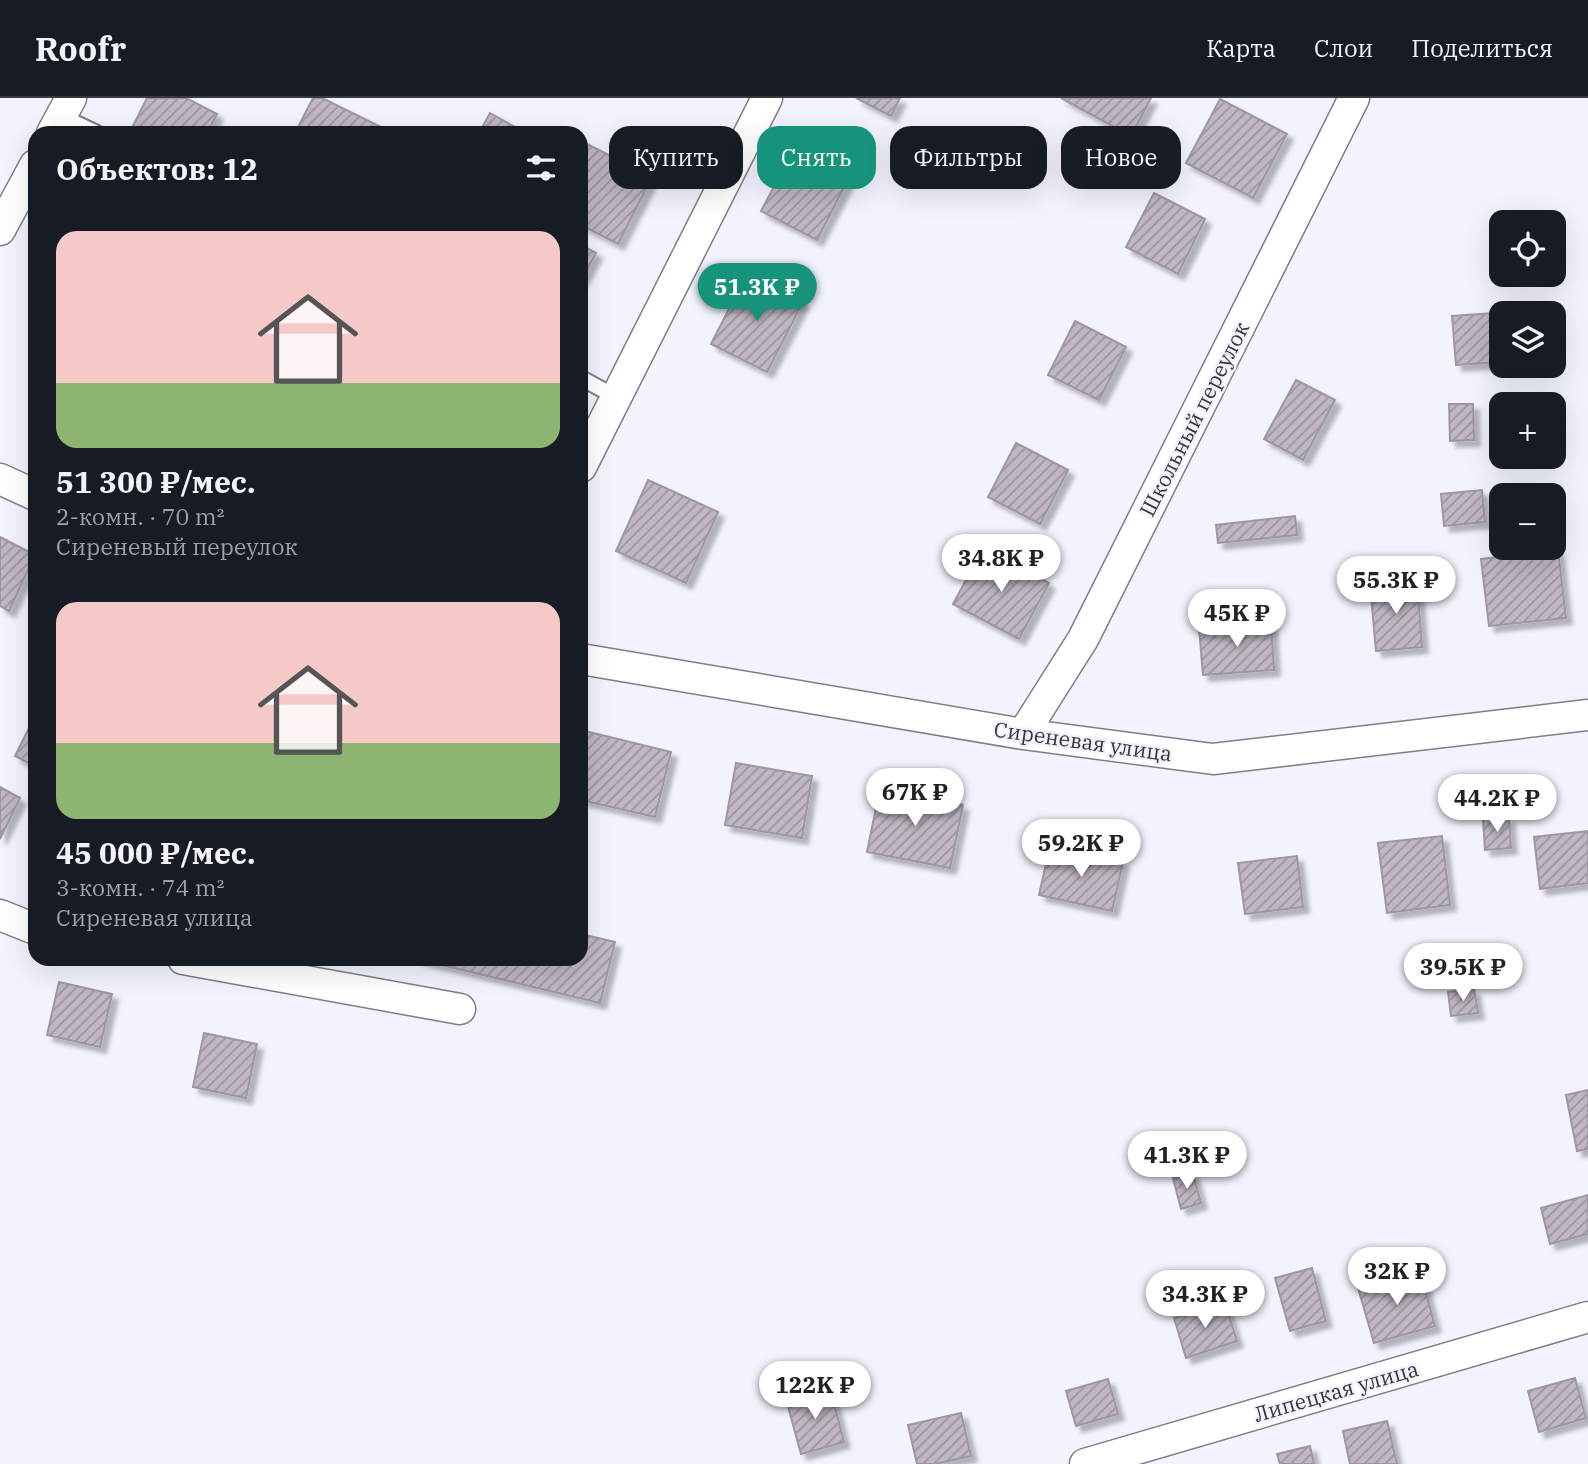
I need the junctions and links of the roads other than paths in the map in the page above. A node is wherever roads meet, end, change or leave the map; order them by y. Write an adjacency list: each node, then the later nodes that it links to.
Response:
1 (767, 98): 8 (street)
2 (1354, 98): 14 (street, Школьный переулок)
3 (61, 116): 4 (lane)
4 (82, 126)
5 (28, 178): 6 (street)
6 (0, 230)
7 (588, 382): 8 (lane)
8 (616, 397): 9 (street)
9 (588, 453)
10 (0, 478): 11 (street)
11 (28, 492)
12 (588, 660): 14 (street, Сиреневая улица)
13 (1588, 715): 14 (street, Сиреневая улица)
14 (1023, 734)
15 (0, 915): 16 (street)
16 (28, 926)
17 (222, 966): 18 (street)
18 (460, 1009)
19 (1588, 1317): 20 (street, Липецкая улица)
20 (1085, 1464)

